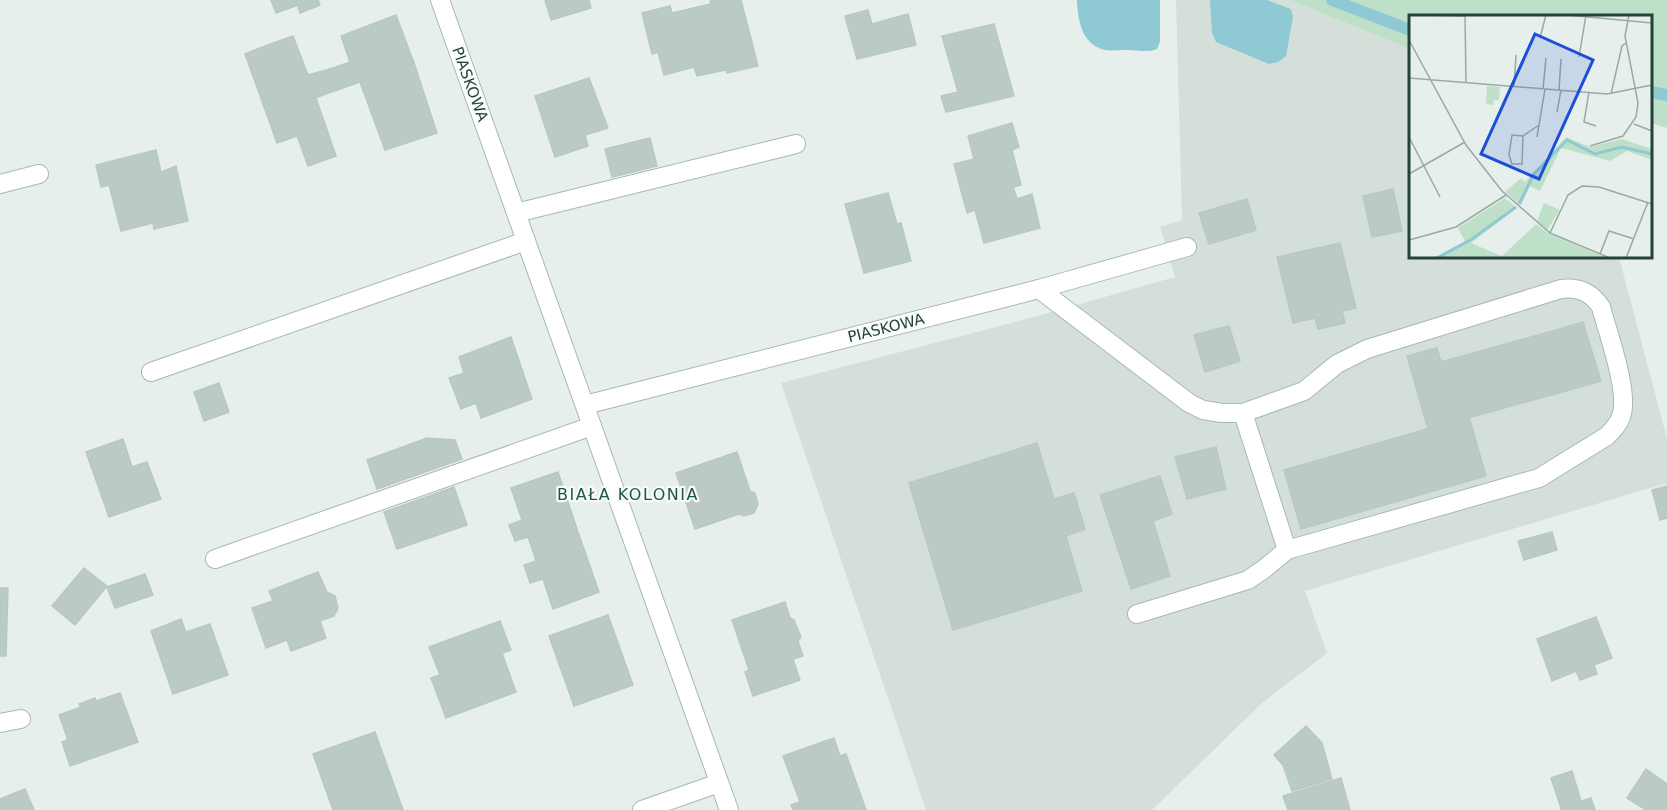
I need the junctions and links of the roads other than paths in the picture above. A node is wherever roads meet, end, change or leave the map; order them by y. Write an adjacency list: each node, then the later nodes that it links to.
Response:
1 (440, 0): 5 (street, PIASKOWA)
2 (796, 144): 5 (street)
3 (39, 174): 4 (street)
4 (0, 184)
5 (516, 213): 6 (street, PIASKOWA)
6 (526, 241): 9 (street); 10 (street, PIASKOWA)
7 (1186, 247): 8 (street, PIASKOWA)
8 (1040, 289): 10 (street, PIASKOWA); 11 (street)
9 (151, 372)
10 (585, 405): 12 (street, PIASKOWA)
11 (1243, 413): 13 (street); 13 (street)
12 (592, 426): 14 (street); 18 (street, PIASKOWA)
13 (1287, 550): 15 (street)
14 (215, 559)
15 (1137, 614)
16 (21, 719): 17 (street)
17 (0, 723)
18 (719, 783): 19 (street); 20 (street, PIASKOWA)
19 (642, 810)
20 (729, 810)

